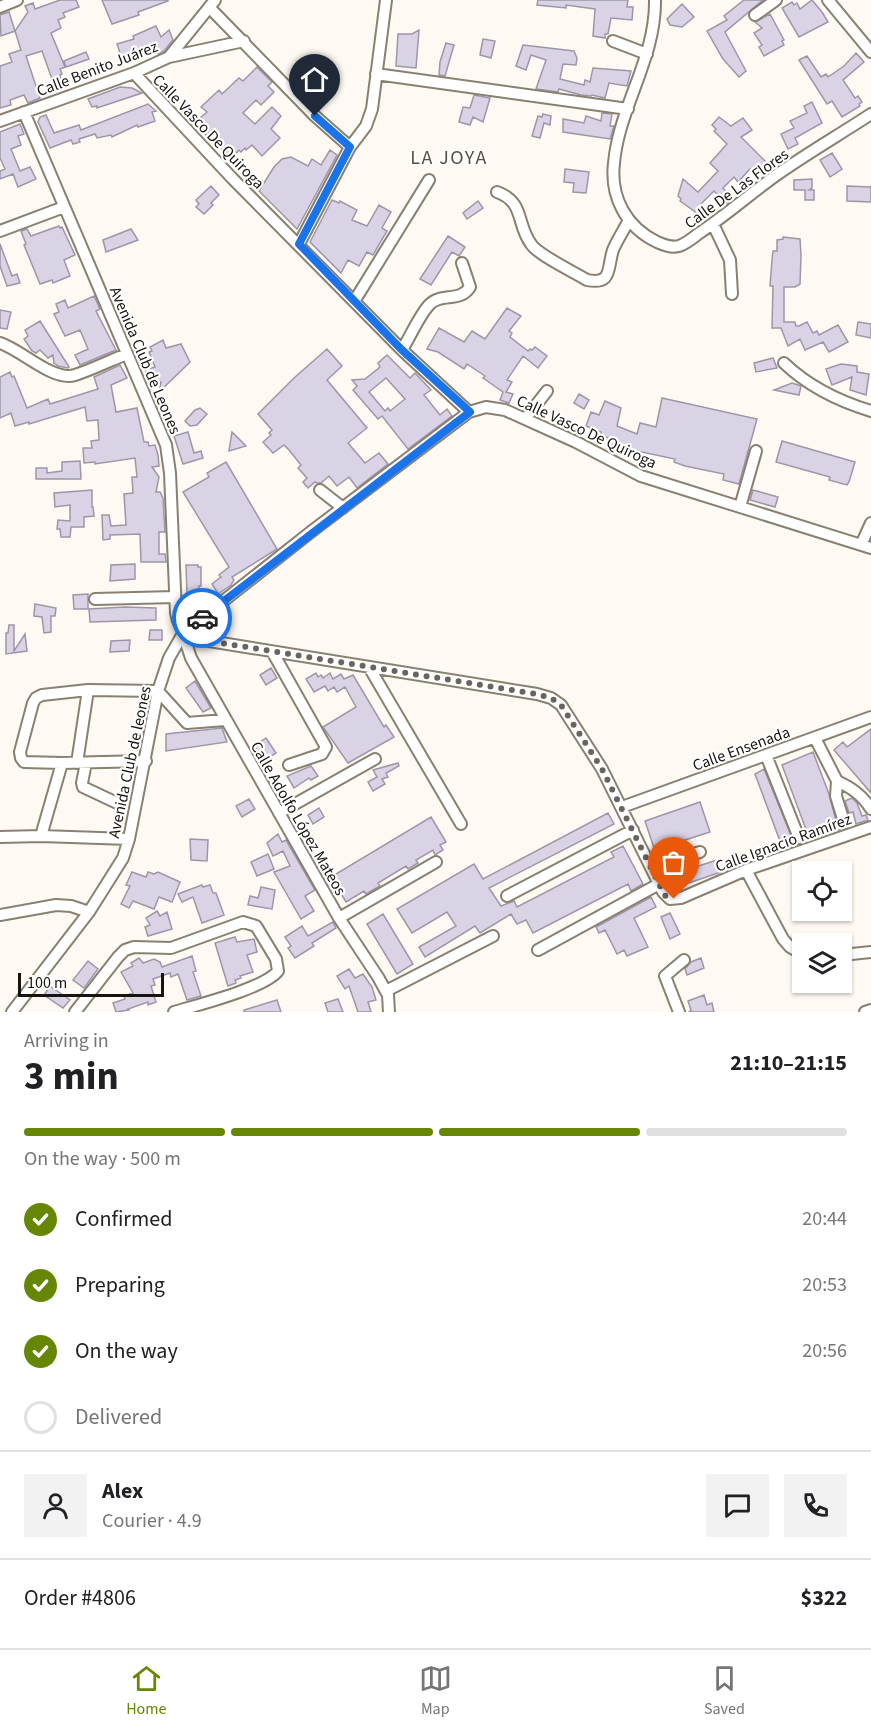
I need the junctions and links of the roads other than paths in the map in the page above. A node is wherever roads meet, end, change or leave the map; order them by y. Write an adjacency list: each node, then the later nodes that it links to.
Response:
1 (17, 0): 7 (street)
2 (387, 0): 15 (street)
3 (655, 0): 12 (street, Calle De Las Flores)
4 (776, 0): 8 (street)
5 (828, 0): 11 (street)
6 (212, 4): 9 (street); 13 (street, Calle Benito Juárez)
7 (0, 7)
8 (755, 15)
9 (244, 41): 13 (street); 20 (street)
10 (613, 41): 12 (street)
11 (871, 52)
12 (647, 54): 16 (street, Calle De Las Flores)
13 (169, 57): 14 (street, Calle Benito Juárez)
14 (134, 73): 17 (street, Calle Benito Juárez); 27 (street, Calle Vasco De Quiroga)
15 (376, 74): 16 (street); 20 (street)
16 (628, 109): 24 (street, Calle De Las Flores)
17 (24, 112): 19 (street, Calle Benito Juárez); 23 (street, Avenida Club de Leones)
18 (871, 114): 25 (street, Calle De Las Flores)
19 (0, 121)
20 (350, 147): 27 (street)
21 (429, 180): 30 (street)
22 (497, 192): 24 (street)
23 (64, 207): 26 (street); 33 (street, Avenida Club de Leones)
24 (629, 220): 25 (street, Calle De Las Flores)
25 (713, 224): 29 (street)
26 (0, 231)
27 (299, 244): 30 (street, Calle Vasco De Quiroga)
28 (462, 263): 32 (street)
29 (732, 294)
30 (355, 300): 32 (street, Calle Vasco De Quiroga)
31 (0, 343): 33 (street)
32 (402, 350): 37 (street, Calle Vasco De Quiroga)
33 (127, 354): 45 (street, Avenida Club de Leones)
34 (783, 363): 36 (street)
35 (547, 391): 38 (street)
36 (871, 411)
37 (470, 412): 38 (street, Calle Vasco De Quiroga); 42 (street)
38 (525, 419): 41 (street, Calle Vasco De Quiroga)
39 (756, 451): 41 (street)
40 (320, 490): 42 (street)
41 (740, 507): 44 (street, Calle Vasco De Quiroga)
42 (343, 508): 47 (street)
43 (871, 523): 44 (street)
44 (866, 546)
45 (175, 597): 46 (street); 47 (street, Avenida Club de Leones)
46 (95, 599)
47 (187, 634): 48 (street); 51 (street, Avenida Club de leones); 53 (street, Calle Adolfo López Mateos)
48 (273, 652): 49 (street); 60 (street)
49 (369, 667): 63 (street); 67 (street)
50 (88, 690): 51 (street); 58 (street); 59 (street)
51 (158, 691): 53 (street); 57 (street, Avenida Club de leones)
52 (871, 717): 54 (street, Calle Ensenada)
53 (225, 720): 65 (street, Calle Adolfo López Mateos)
54 (815, 738): 55 (street, Calle Ensenada); 61 (street)
55 (766, 755): 63 (street, Calle Ensenada); 72 (street)
56 (375, 759): 65 (street)
57 (146, 761): 59 (street); 73 (street, Avenida Club de leones)
58 (62, 763): 59 (street); 70 (street)
59 (82, 763): 62 (street)
60 (289, 765)
61 (837, 781): 64 (street); 66 (street)
62 (117, 803)
63 (622, 807): 69 (street)
64 (871, 809)
65 (279, 813): 82 (street, Calle Adolfo López Mateos)
66 (844, 822)
67 (461, 824)
68 (871, 827): 77 (street, Calle Ignacio Ramírez)
69 (633, 830): 76 (street); 79 (street)
70 (41, 836): 71 (street); 73 (street)
71 (0, 837)
72 (800, 838)
73 (129, 839): 80 (street, Avenida Club de leones)
74 (700, 852): 76 (street)
75 (436, 862): 82 (street)
76 (651, 867): 78 (street)
77 (746, 870): 78 (street, Calle Ignacio Ramírez); 84 (street)
78 (659, 884): 85 (street)
79 (507, 896)
80 (89, 912): 81 (street); 91 (street, Avenida Club de leones)
81 (0, 915)
82 (339, 918): 89 (street, Calle Adolfo López Mateos)
83 (494, 936): 89 (street)
84 (792, 948)
85 (537, 950)
86 (871, 952): 87 (street)
87 (852, 954)
88 (684, 960): 95 (street)
89 (386, 991): 94 (street, Calle Adolfo López Mateos)
90 (206, 1007): 92 (street); 93 (street)
91 (12, 1012)
92 (75, 1012)
93 (174, 1012)
94 (389, 1012)
95 (679, 1012)

